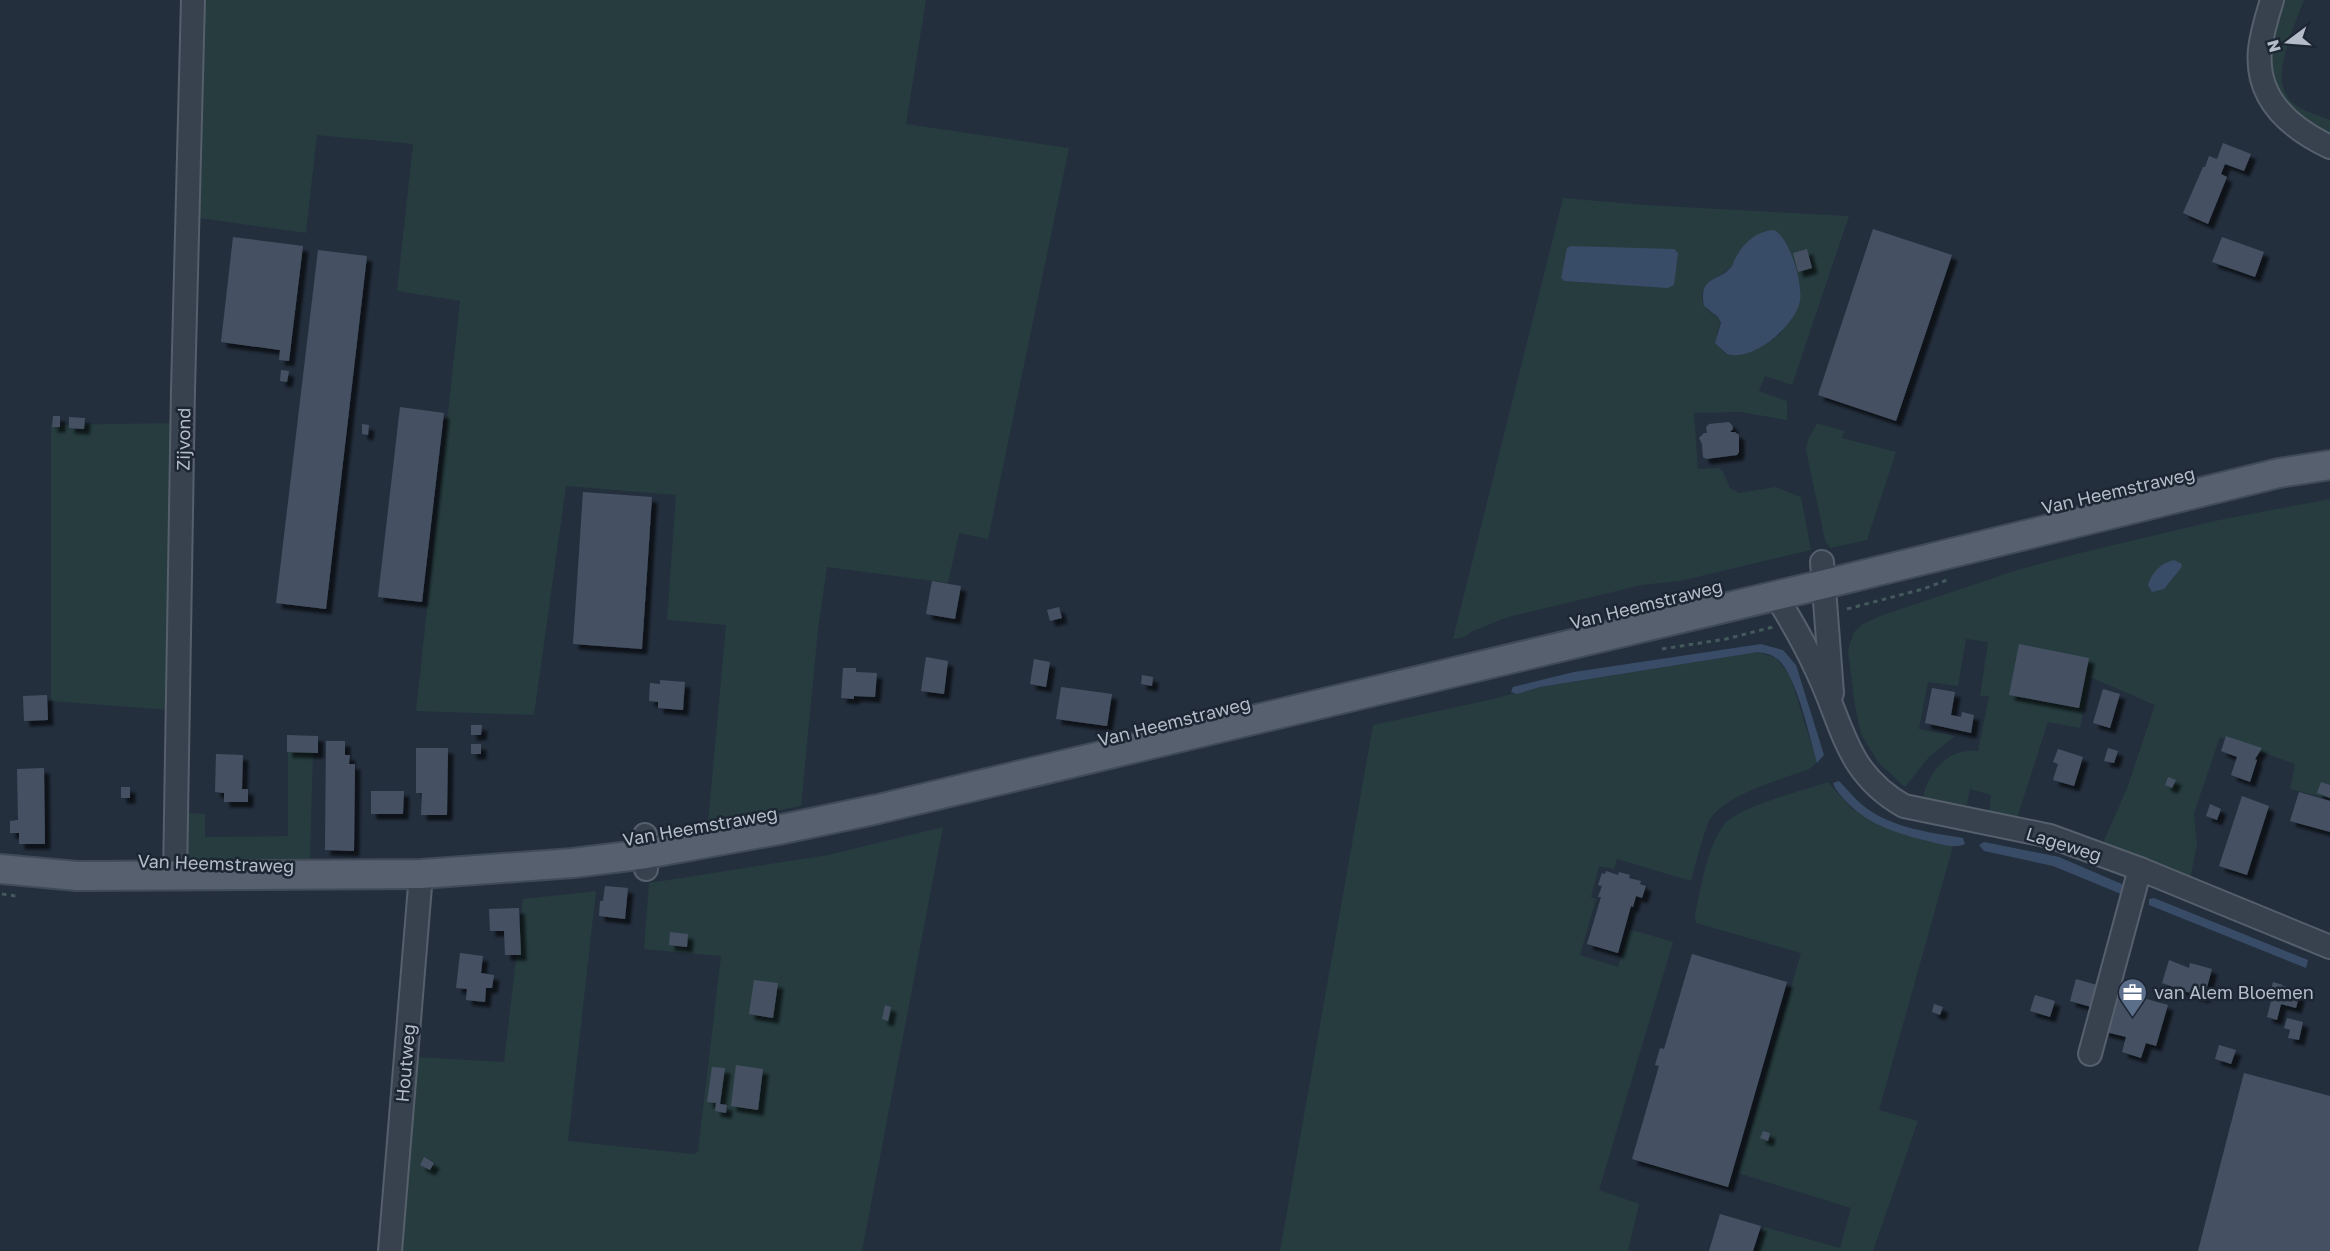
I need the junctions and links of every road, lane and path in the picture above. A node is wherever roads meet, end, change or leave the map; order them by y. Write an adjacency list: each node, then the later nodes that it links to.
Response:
1 (193, 0): 11 (street, Zijvond)
2 (2272, 0): 3 (street)
3 (2330, 147)
4 (2330, 465): 5 (main road, Van Heemstraweg)
5 (1823, 573): 6 (main road, Van Heemstraweg); 7 (street, Lageweg)
6 (1776, 596): 7 (street, Lageweg); 10 (main road, Van Heemstraweg)
7 (1834, 712): 9 (street, Lageweg)
8 (0, 869): 11 (main road, Van Heemstraweg)
9 (2140, 869): 12 (street, Lageweg); 13 (street)
10 (421, 874): 11 (main road, Van Heemstraweg); 14 (street, Houtweg)
11 (175, 877)
12 (2330, 947)
13 (2090, 1054)
14 (390, 1251)

